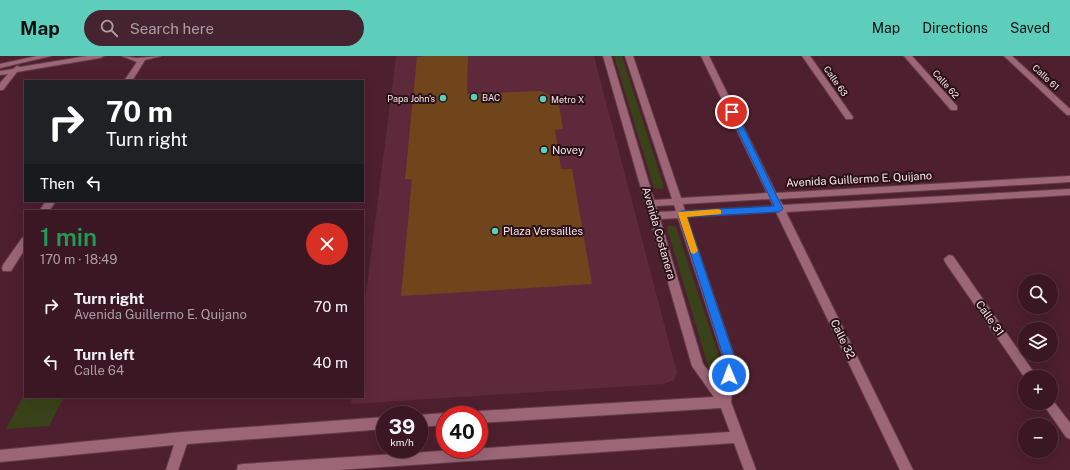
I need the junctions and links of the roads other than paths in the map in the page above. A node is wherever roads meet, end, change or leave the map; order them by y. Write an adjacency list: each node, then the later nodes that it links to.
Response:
1 (47, 56): 11 (street)
2 (100, 56): 14 (street)
3 (126, 56): 12 (street)
4 (157, 56): 12 (street)
5 (607, 56): 25 (street, Avenida Costanera)
6 (629, 56): 24 (street, Avenida Costanera)
7 (705, 56): 23 (street, Calle 32)
8 (806, 56): 20 (street, Calle 63)
9 (908, 56): 18 (street, Calle 62)
10 (1008, 56): 19 (street, Calle 61)
11 (26, 59): 13 (street); 14 (street)
12 (142, 60): 16 (street)
13 (0, 66)
14 (16, 70): 15 (street); 17 (street)
15 (0, 73)
16 (129, 80)
17 (0, 88)
18 (954, 108)
19 (1070, 113)
20 (849, 117)
21 (1070, 179): 23 (street, Avenida Guillermo E. Quijano)
22 (1070, 192): 26 (street)
23 (773, 196): 24 (street, Avenida Guillermo E. Quijano); 26 (street, Calle 32)
24 (678, 201): 25 (street, Avenida Guillermo E. Quijano); 27 (street, Avenida Costanera)
25 (650, 203): 28 (street, Avenida Costanera)
26 (779, 209): 27 (street); 44 (street, Calle 32)
27 (682, 214): 28 (street); 33 (street, Avenida Costanera)
28 (654, 216): 33 (street, Avenida Costanera)
29 (24, 243): 31 (street)
30 (949, 259): 32 (street, Calle 31)
31 (8, 268)
32 (1026, 370)
33 (725, 402): 35 (street); 38 (street, Avenida Costanera)
34 (1054, 410): 37 (street)
35 (488, 416)
36 (376, 424): 39 (street)
37 (1070, 433)
38 (738, 437): 42 (street); 43 (street, Avenida Costanera)
39 (182, 438): 40 (street); 41 (street)
40 (4, 455)
41 (172, 470)
42 (243, 470)
43 (750, 470)
44 (907, 470)

